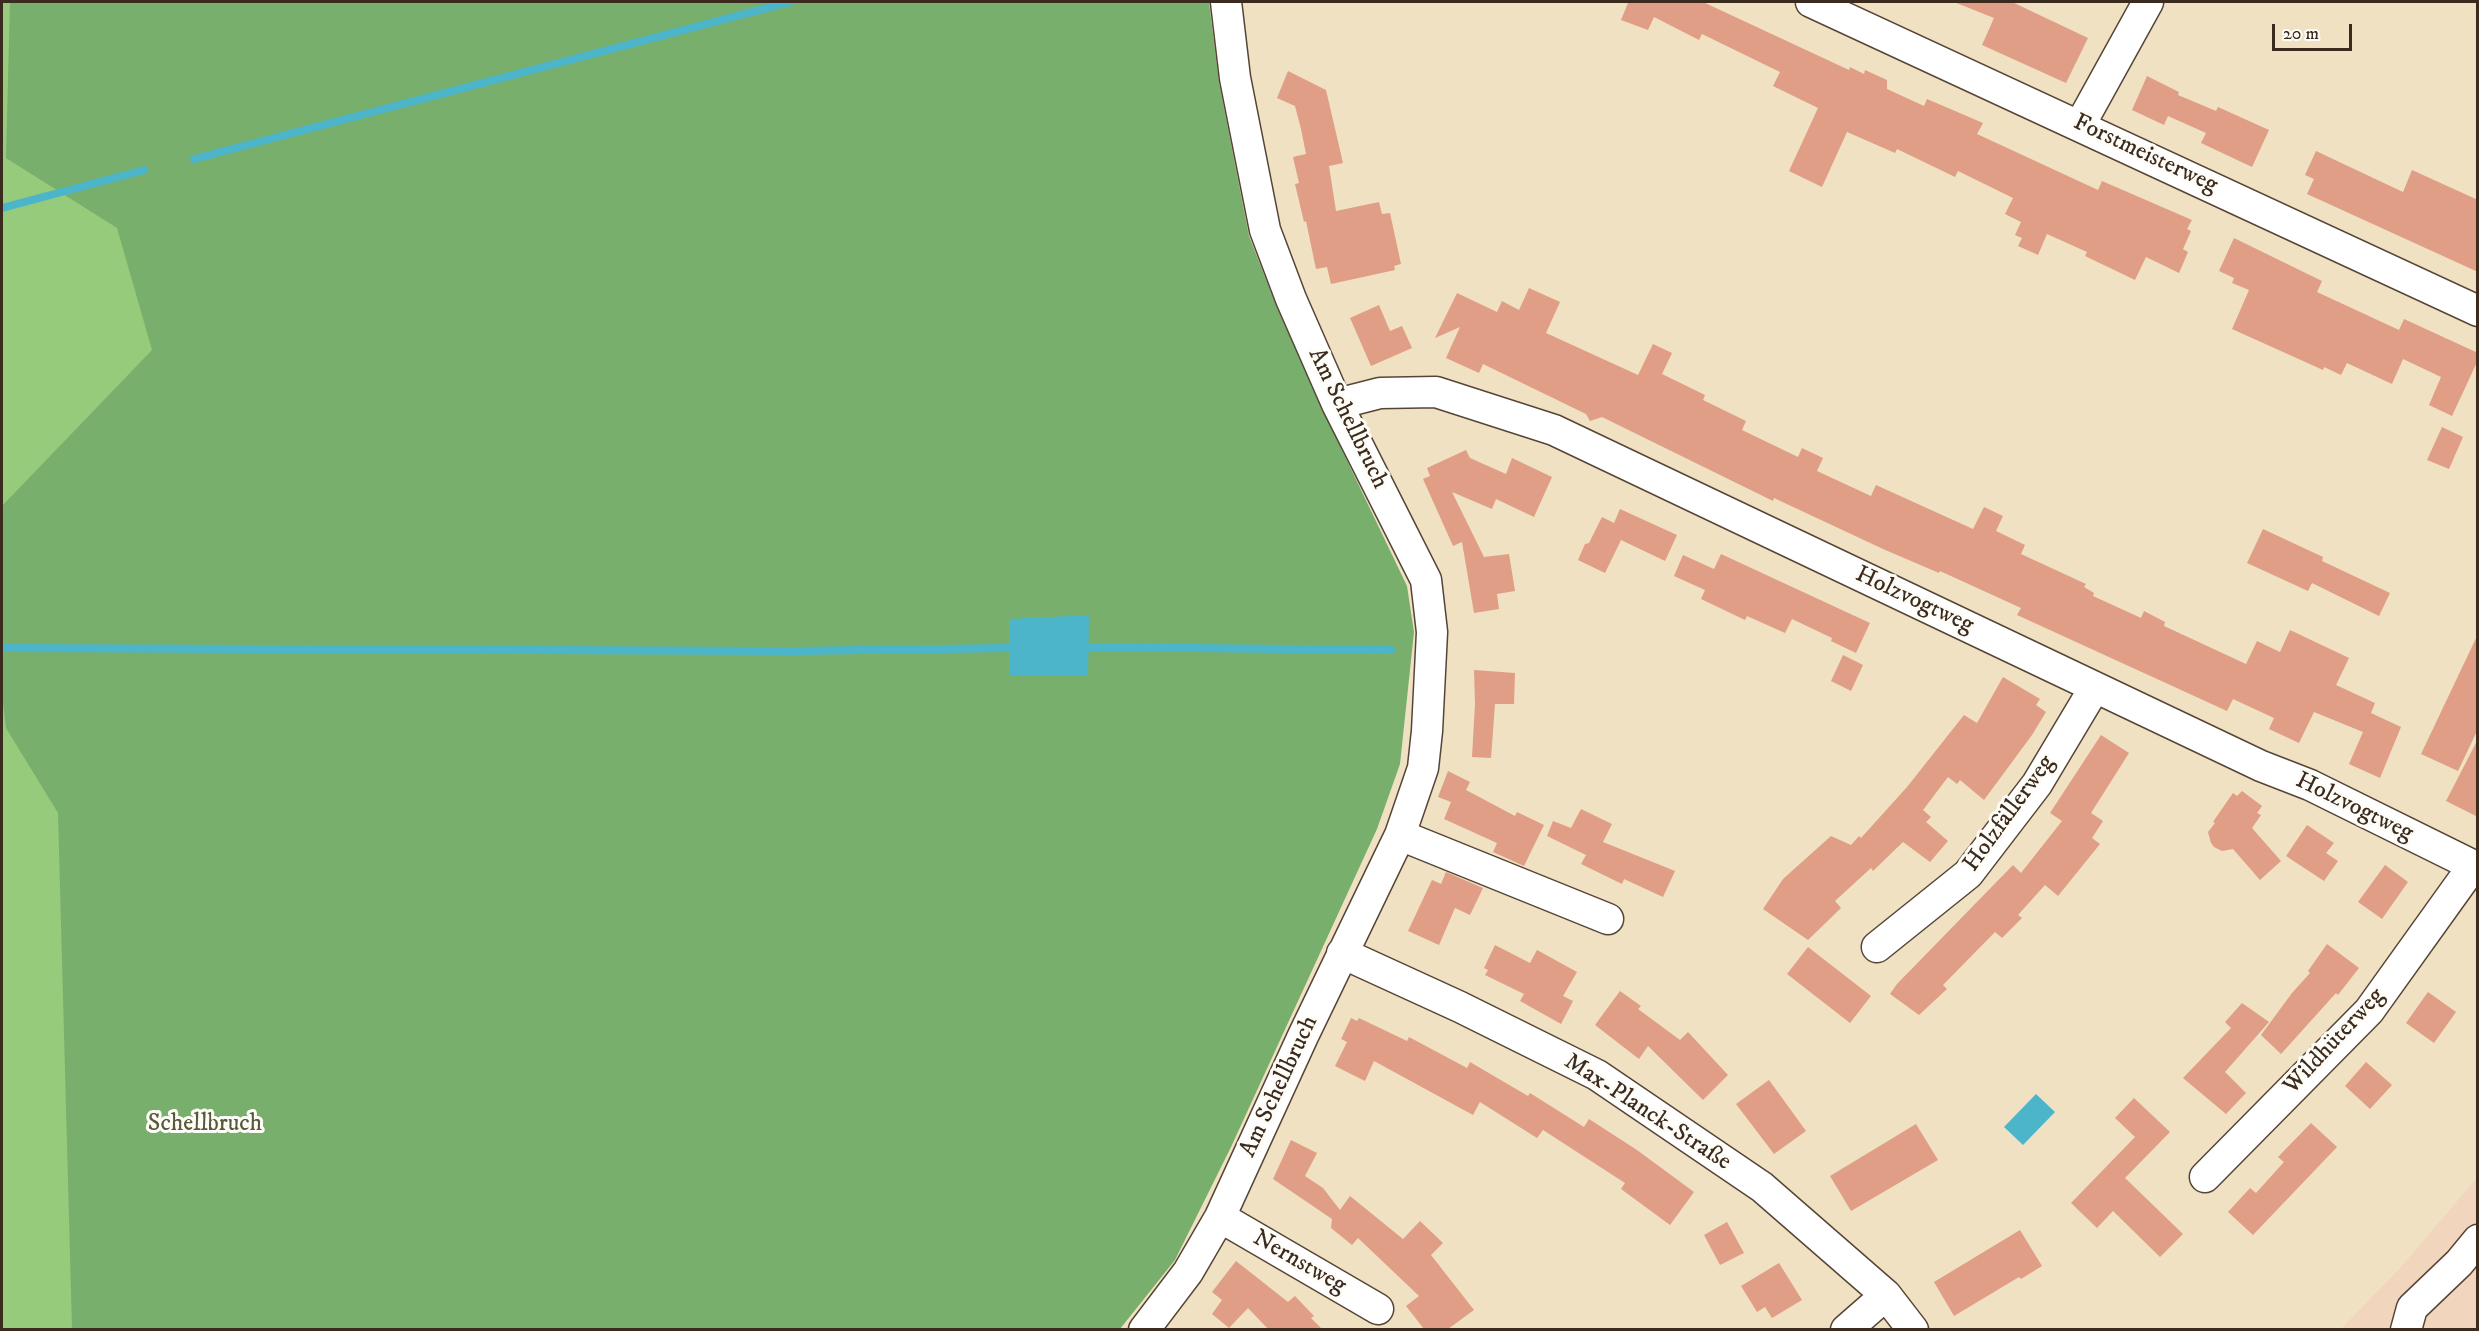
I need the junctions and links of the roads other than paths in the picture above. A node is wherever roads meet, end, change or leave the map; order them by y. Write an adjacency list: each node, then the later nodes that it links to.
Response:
1 (1226, 2): 6 (street, Am Schellbruch)
2 (1811, 2): 4 (street, Forstmeisterweg)
3 (2148, 2): 4 (street)
4 (2080, 125): 5 (street, Forstmeisterweg)
5 (2478, 311)
6 (1336, 404): 7 (street, Holzvogtweg); 8 (street, Am Schellbruch)
7 (2095, 687): 9 (street, Holzvogtweg); 11 (street, Holzfällerweg)
8 (1400, 835): 10 (street); 12 (street, Am Schellbruch)
9 (2475, 867): 13 (street, Wildhüterweg)
10 (1608, 919)
11 (1877, 948)
12 (1342, 952): 14 (street, Am Schellbruch); 16 (street, Max-Planck-Straße)
13 (2205, 1177)
14 (1220, 1217): 17 (street, Nernstweg); 18 (street, Am Schellbruch)
15 (2478, 1240): 21 (street)
16 (1886, 1295): 19 (street); 20 (street, Max-Planck-Straße)
17 (1378, 1309)
18 (1144, 1329)
19 (1846, 1329)
20 (1914, 1329)
21 (2406, 1329)

